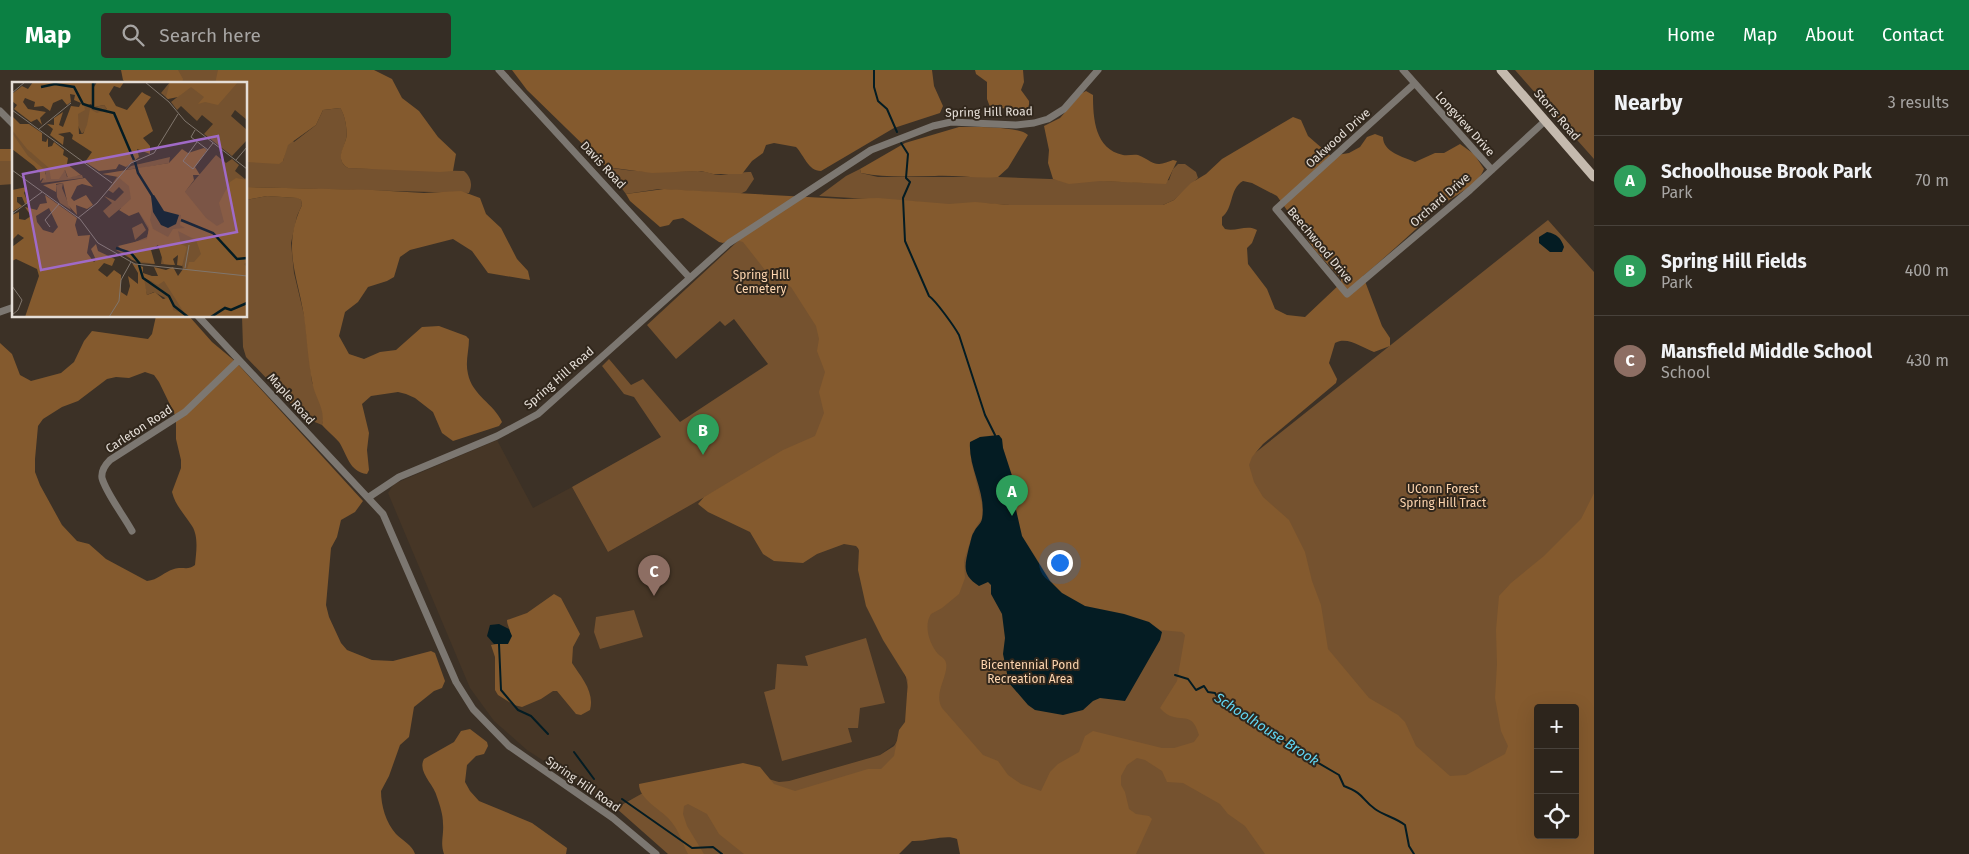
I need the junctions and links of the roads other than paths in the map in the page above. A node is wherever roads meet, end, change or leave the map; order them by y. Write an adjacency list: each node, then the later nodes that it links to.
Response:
1 (499, 70): 12 (street, Davis Road)
2 (1098, 70): 12 (street, Spring Hill Road)
3 (1403, 70): 5 (street, Longview Drive)
4 (1501, 70): 7 (main road, Storrs Road)
5 (1414, 84): 9 (street, Longview Drive); 11 (street, Oakwood Drive)
6 (0, 111): 8 (street)
7 (1545, 121): 9 (street, Orchard Drive); 10 (main road, Storrs Road)
8 (12, 123)
9 (1492, 170): 13 (street, Orchard Drive)
10 (1594, 177)
11 (1276, 209): 13 (street, Beechwood Drive)
12 (689, 277): 18 (street, Spring Hill Road)
13 (1347, 294)
14 (12, 308): 15 (street)
15 (0, 312)
16 (200, 318): 17 (street, Maple Road)
17 (239, 360): 18 (street, Maple Road); 19 (street, Carleton Road)
18 (369, 498): 20 (street, Spring Hill Road)
19 (132, 531)
20 (656, 854)

